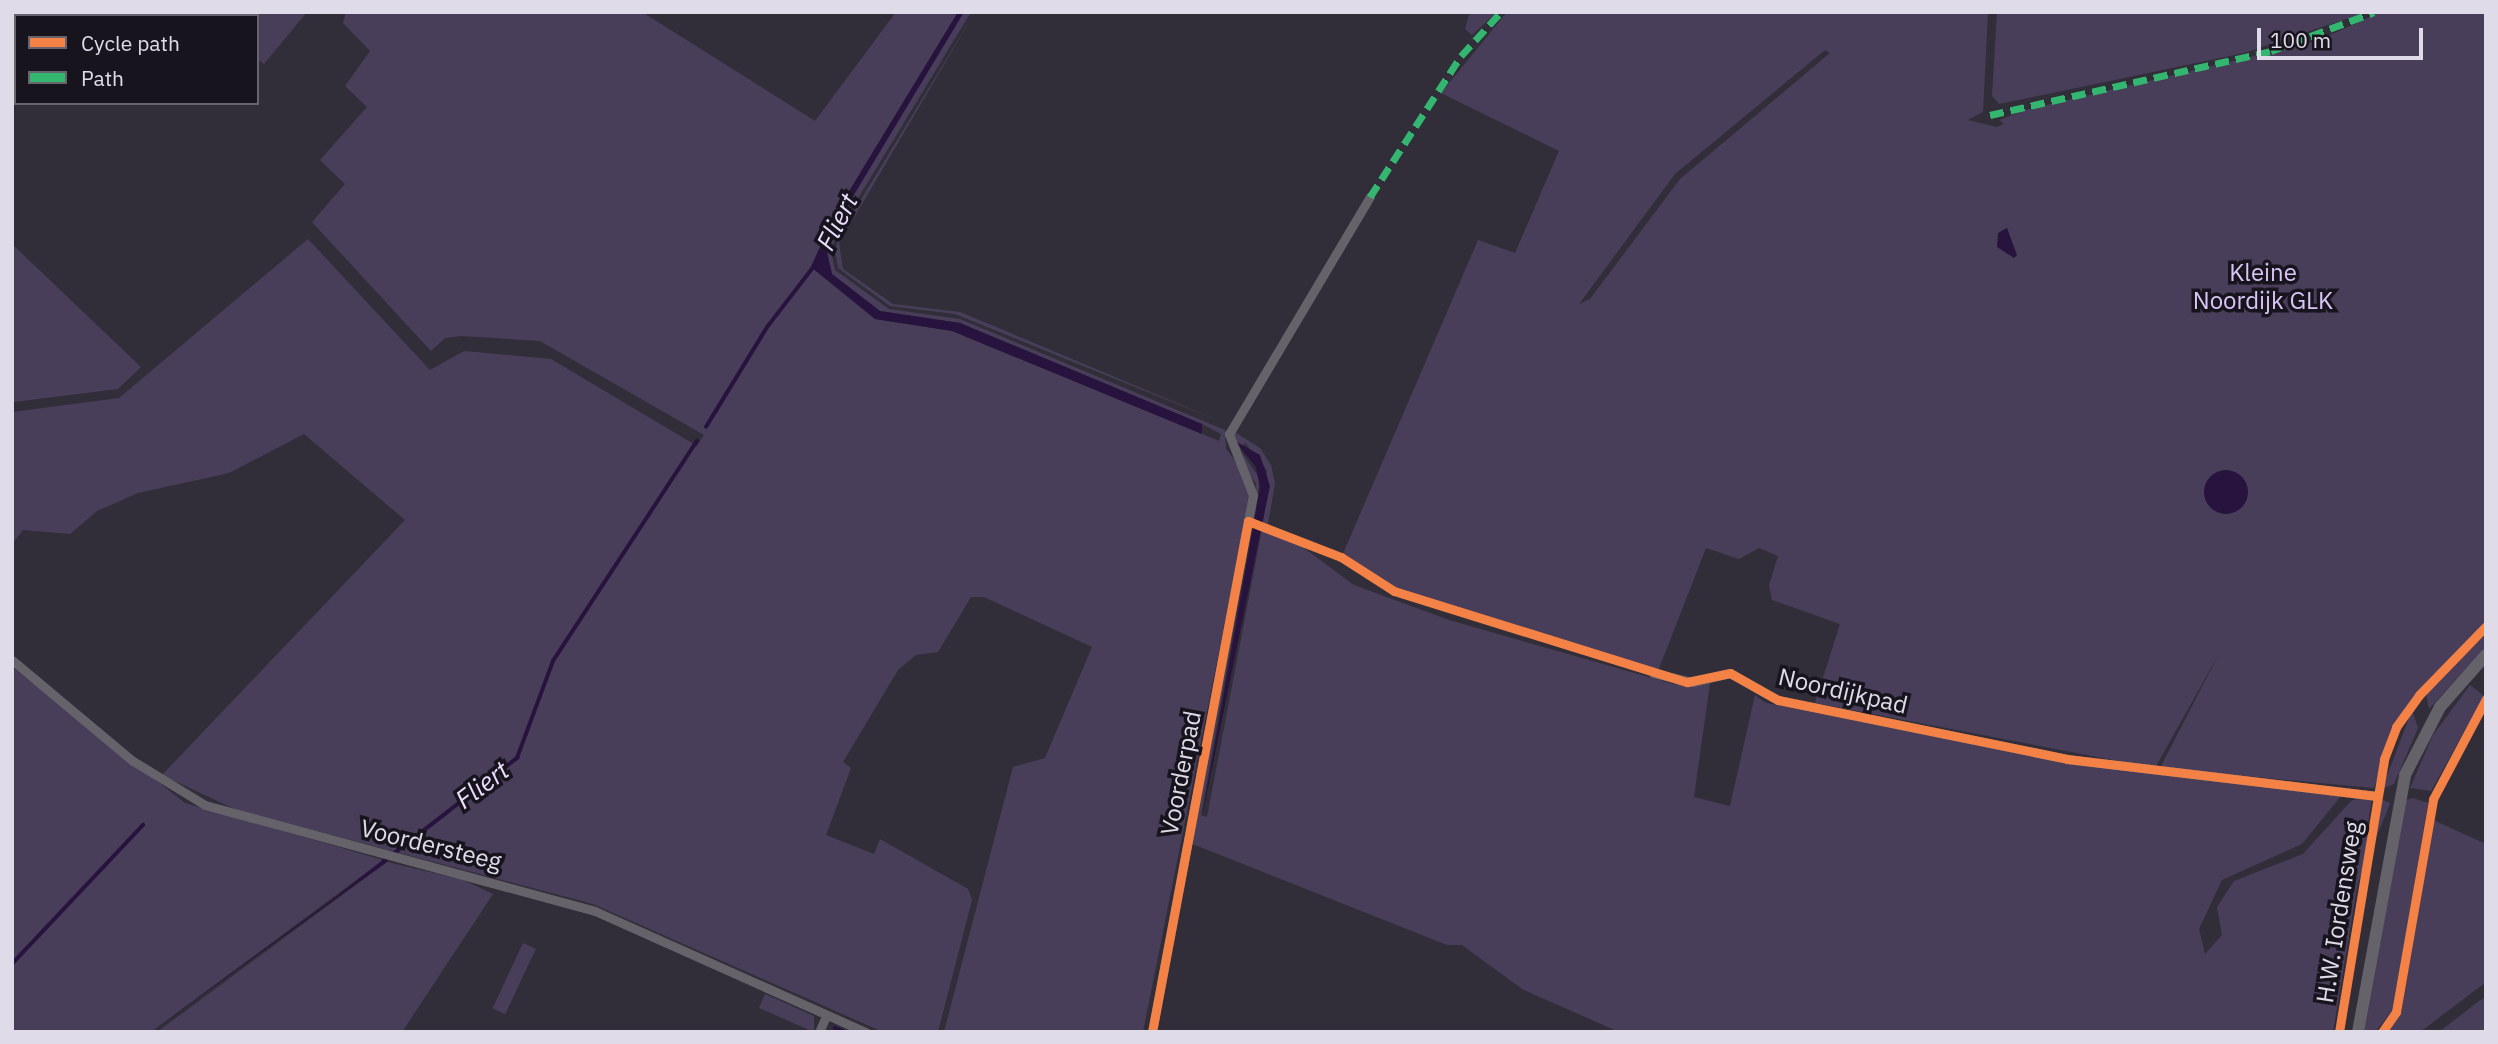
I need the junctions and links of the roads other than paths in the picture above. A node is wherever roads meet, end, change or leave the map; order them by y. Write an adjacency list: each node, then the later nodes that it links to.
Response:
1 (1370, 197): 9 (street, Voorderpad)
2 (2486, 655): 10 (main road, H.W. Iordensweg)
3 (12, 660): 6 (street, Voordersteeg)
4 (1653, 673): 5 (street, Noordijkpad)
5 (2377, 796)
6 (826, 1016): 7 (street); 8 (street, Voordersteeg)
7 (819, 1032)
8 (866, 1032)
9 (1152, 1032)
10 (2358, 1032)

